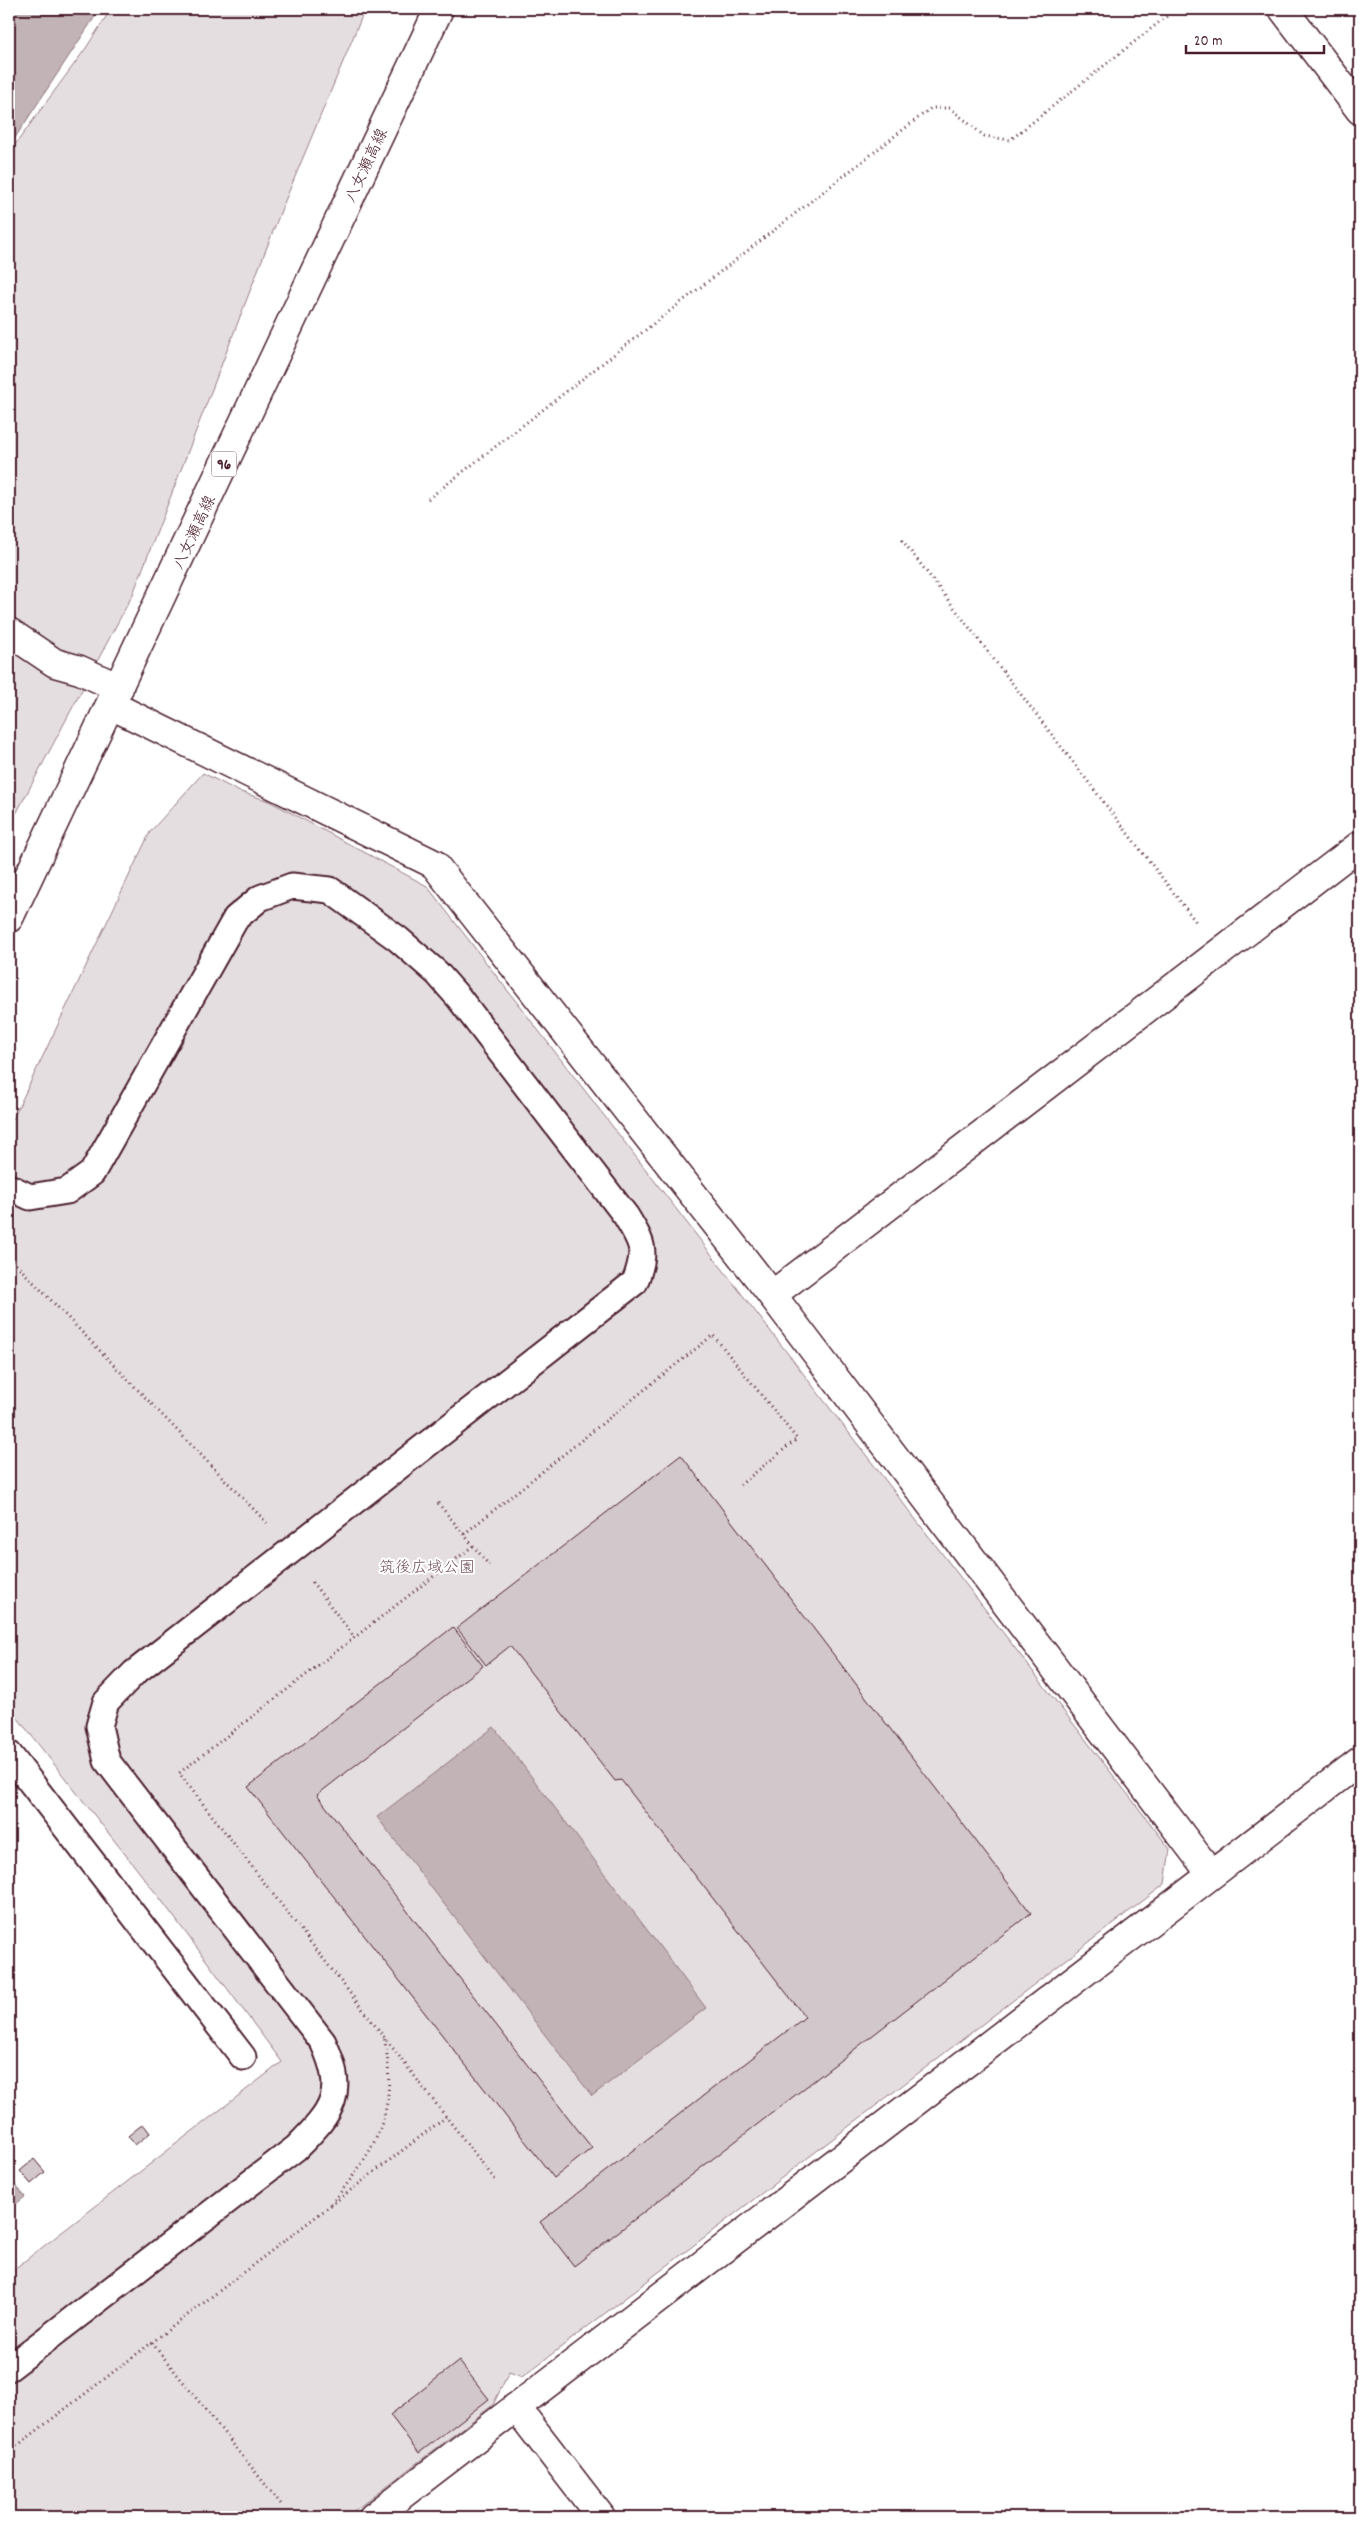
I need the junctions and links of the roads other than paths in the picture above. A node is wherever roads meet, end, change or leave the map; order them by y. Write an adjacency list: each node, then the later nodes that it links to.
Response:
1 (439, 9): 5 (street, 八女瀬高線 / 96)
2 (1283, 9): 3 (street)
3 (1360, 110)
4 (9, 632): 5 (street)
5 (115, 696): 7 (street, 八女瀬高線 / 96); 9 (street)
6 (1360, 845): 9 (street)
7 (9, 918)
8 (9, 1187): 14 (lane)
9 (772, 1295): 12 (street)
10 (9, 1754): 13 (lane)
11 (1360, 1761): 12 (street)
12 (1211, 1874): 15 (street)
13 (244, 2057)
14 (9, 2368)
15 (516, 2407): 16 (street); 17 (street)
16 (373, 2517)
17 (600, 2517)

